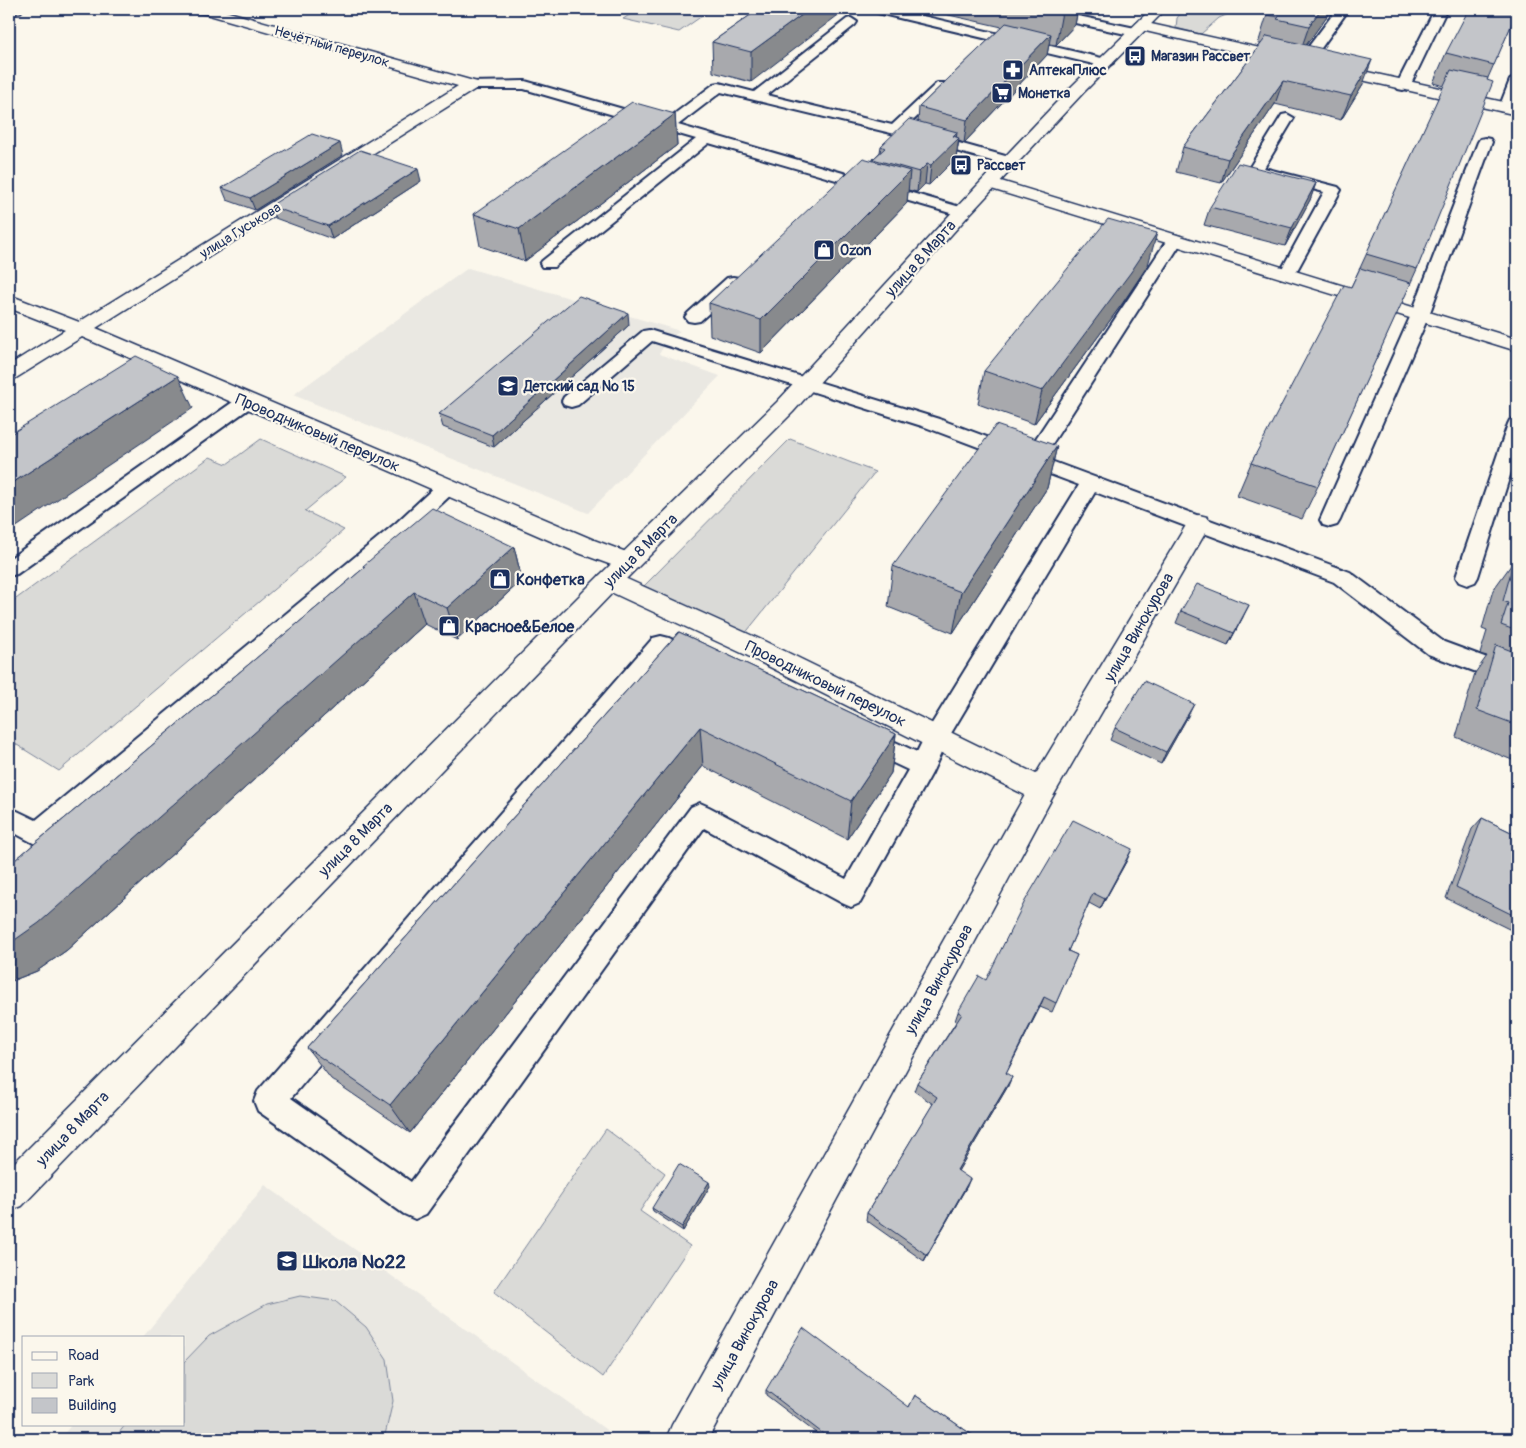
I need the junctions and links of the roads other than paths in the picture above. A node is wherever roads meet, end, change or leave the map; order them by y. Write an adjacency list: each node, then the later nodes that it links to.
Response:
1 (16, 9): 8 (street)
2 (203, 9): 17 (street, Нечётный переулок)
3 (878, 9): 11 (lane)
4 (1029, 9): 10 (lane)
5 (1159, 9): 10 (street, улица 8 Марта)
6 (1343, 9): 13 (lane)
7 (1441, 9): 18 (lane)
8 (9, 11)
9 (851, 22): 19 (lane)
10 (1138, 29): 13 (street); 14 (street, улица 8 Марта)
11 (994, 36): 12 (lane); 14 (lane)
12 (982, 48)
13 (1304, 62): 18 (street)
14 (1106, 63): 26 (street, улица 8 Марта)
15 (949, 79): 23 (lane)
16 (1517, 80): 20 (lane)
17 (471, 85): 22 (lane); 38 (street, улица Гуськова)
18 (1404, 86): 20 (street)
19 (756, 97): 22 (lane); 23 (lane)
20 (1511, 109)
21 (1287, 118): 34 (lane)
22 (668, 126): 24 (lane)
23 (895, 130): 26 (lane)
24 (707, 138): 27 (lane); 32 (lane)
25 (1485, 142): 36 (lane)
26 (1011, 162): 28 (street, улица 8 Марта)
27 (847, 178): 29 (lane); 30 (lane)
28 (991, 183): 30 (street, улица 8 Марта); 31 (street)
29 (832, 192)
30 (962, 212): 41 (street, улица 8 Марта)
31 (1175, 240): 34 (street); 45 (lane)
32 (548, 264)
33 (745, 271): 37 (lane)
34 (1287, 274): 36 (street)
35 (9, 301): 38 (street, Проводниковый переулок)
36 (1420, 315): 39 (street); 48 (lane)
37 (694, 317)
38 (82, 330): 40 (street, улица Гуськова); 42 (street, Проводниковый переулок)
39 (1517, 345)
40 (9, 374)
41 (805, 385): 43 (lane); 45 (lane); 51 (street, улица 8 Марта)
42 (248, 401): 47 (street, Проводниковый переулок); 50 (lane)
43 (571, 401)
44 (1517, 424): 52 (lane)
45 (1031, 461): 46 (lane)
46 (1090, 483): 49 (lane); 54 (lane)
47 (447, 487): 51 (street, Проводниковый переулок); 57 (lane)
48 (1330, 520)
49 (1199, 523): 53 (lane); 56 (street, улица Винокурова)
50 (9, 569)
51 (618, 571): 54 (street, Проводниковый переулок); 58 (street, улица 8 Марта)
52 (1467, 576)
53 (1517, 678)
54 (936, 737): 55 (lane); 56 (street, Проводниковый переулок)
55 (923, 766): 55 (lane)
56 (1042, 790): 59 (street, улица Винокурова)
57 (9, 817)
58 (9, 1193)
59 (686, 1439)

